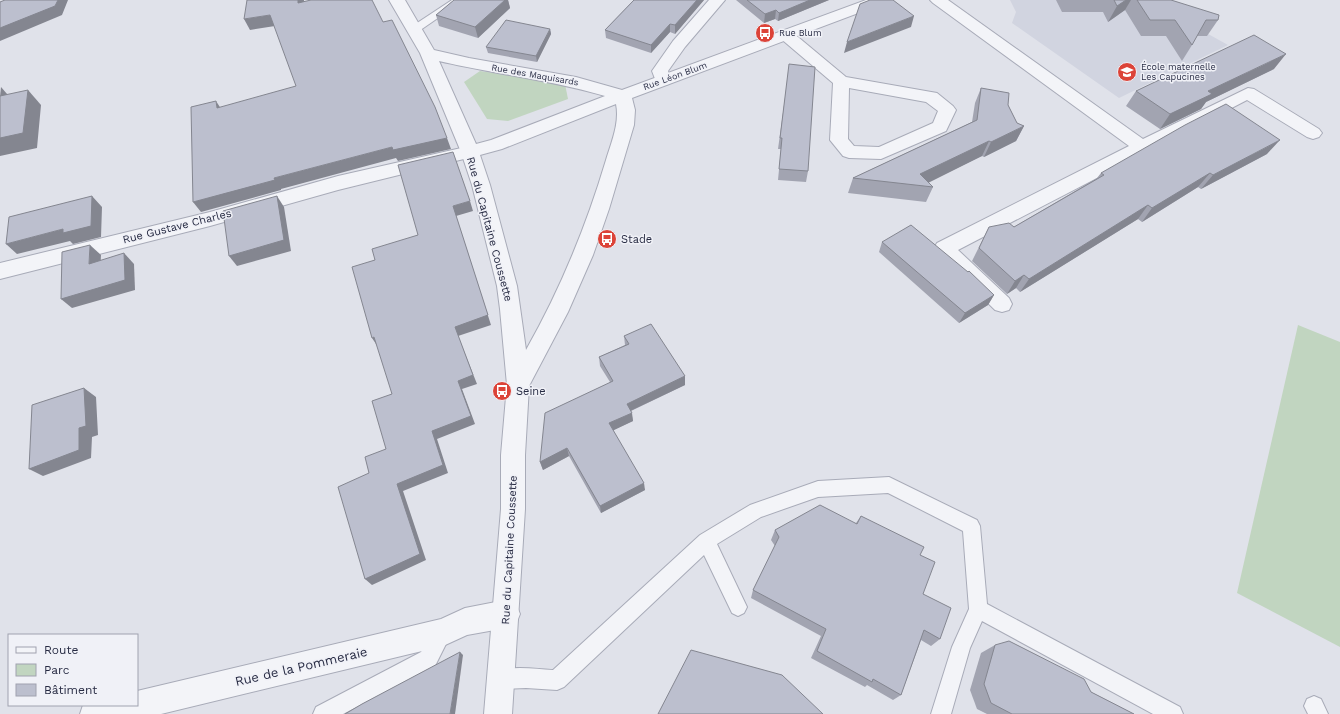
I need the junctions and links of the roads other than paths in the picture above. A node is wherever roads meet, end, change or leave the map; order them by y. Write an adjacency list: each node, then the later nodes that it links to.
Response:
1 (397, 0): 6 (street, Rue du Capitaine Coussette)
2 (459, 0): 6 (lane)
3 (717, 0): 10 (street)
4 (880, 0): 7 (street, Rue Léon Blum)
5 (938, 0): 15 (street)
6 (415, 29): 8 (street, Rue du Capitaine Coussette)
7 (786, 35): 10 (street, Rue Léon Blum); 11 (street)
8 (428, 53): 9 (street, Rue des Maquisards); 12 (street, Rue du Capitaine Coussette)
9 (469, 63): 12 (street); 13 (street, Rue des Maquisards)
10 (663, 80): 13 (street, Rue Léon Blum)
11 (841, 82): 11 (street)
12 (441, 84): 16 (street, Rue du Capitaine Coussette)
13 (623, 96): 16 (street, Rue Léon Blum); 19 (street)
14 (1312, 133): 15 (street)
15 (1142, 147): 18 (street)
16 (470, 152): 17 (street, Rue Gustave Charles); 19 (street, Rue du Capitaine Coussette)
17 (0, 271)
18 (1002, 304)
19 (518, 384): 23 (street, Rue du Capitaine Coussette)
20 (706, 541): 21 (lane); 22 (lane); 25 (lane)
21 (738, 607)
22 (978, 609): 31 (lane); 32 (lane)
23 (506, 614): 24 (street, Rue de la Pommeraie); 25 (street, Rue du Capitaine Coussette)
24 (443, 632): 26 (street, Rue de la Pommeraie); 29 (lane)
25 (501, 679): 30 (street, Rue du Capitaine Coussette)
26 (138, 705)
27 (135, 706): 28 (street, Rue de la Pommeraie)
28 (94, 714)
29 (323, 714)
30 (498, 714)
31 (940, 714)
32 (1173, 714)

